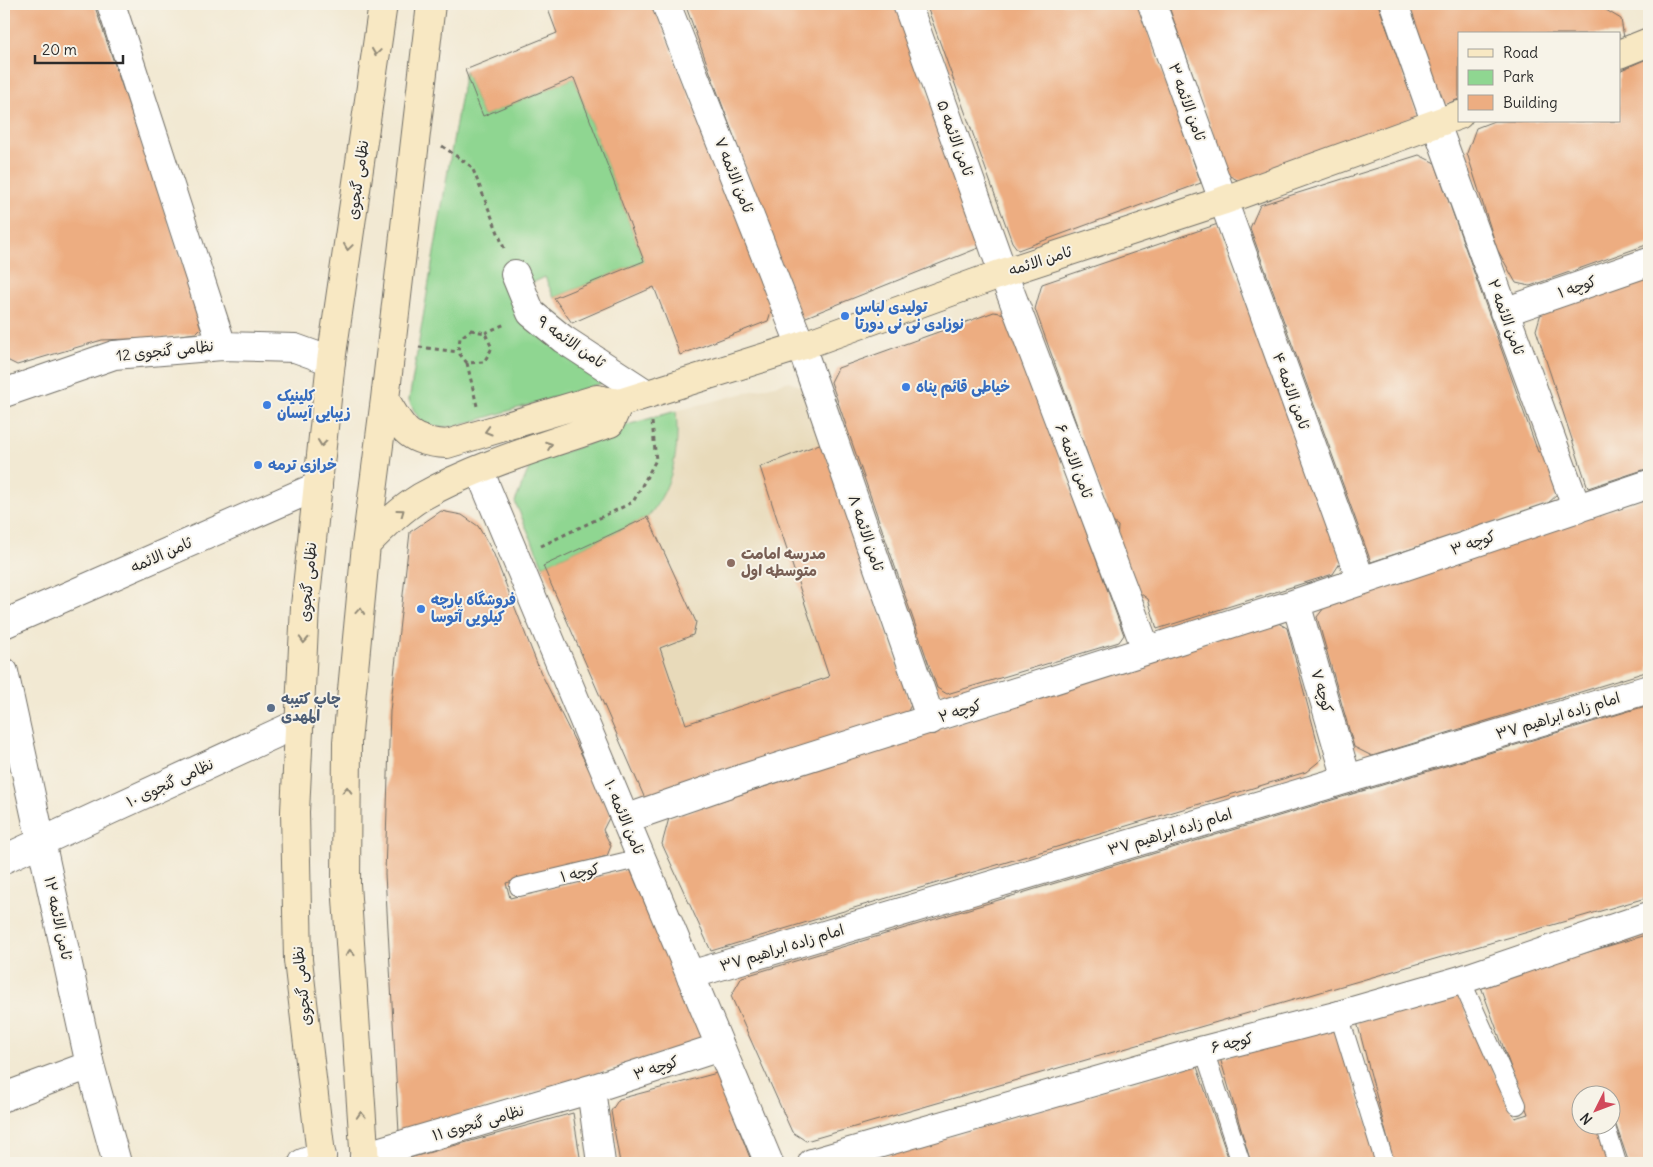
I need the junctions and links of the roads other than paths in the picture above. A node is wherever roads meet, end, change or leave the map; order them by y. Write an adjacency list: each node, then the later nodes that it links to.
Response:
1 (110, 4): 16 (street)
2 (384, 4): 18 (street, نظامی گنجوی, one-way to 18)
3 (431, 4): 21 (street)
4 (666, 4): 17 (street, ثامن الائمه ۷)
5 (907, 4): 13 (street, ثامن الائمه ۵)
6 (1152, 4): 11 (street, ثامن الائمه ۳)
7 (1394, 4): 10 (street, ثامن الائمه ۲)
8 (1649, 42): 9 (street)
9 (1620, 54)
10 (1447, 120): 11 (street, ثامن الائمه); 15 (street, ثامن الائمه ۲)
11 (1222, 201): 13 (street, ثامن الائمه); 28 (street, ثامن الائمه ۴)
12 (1649, 262): 15 (street, کوچه ۱)
13 (1003, 273): 17 (street, ثامن الائمه); 31 (street, ثامن الائمه ۶)
14 (515, 274): 20 (street, ثامن الائمه ۹)
15 (1504, 312): 26 (street, ثامن الائمه ۲)
16 (222, 346): 18 (street, نظامی گنجوی 12); 19 (street, نظامی گنجوی 12)
17 (801, 346): 20 (street, ثامن الائمه); 34 (street, ثامن الائمه ۸)
18 (331, 361): 25 (street, نظامی گنجوی, one-way to 25)
19 (4, 393)
20 (647, 394): 22 (street, ثامن الائمه)
21 (385, 399): 22 (street, one-way to 21); 27 (street)
22 (619, 403): 23 (street, one-way to 22)
23 (478, 470): 27 (street, one-way to 23); 37 (street, ثامن الائمه ۱۰)
24 (1649, 484): 26 (street, کوچه ۳)
25 (318, 486): 30 (street, ثامن الائمه); 35 (street, نظامی گنجوی, one-way to 35)
26 (1576, 509): 28 (street, کوچه ۳)
27 (366, 545): 53 (street, one-way to 27)
28 (1361, 581): 29 (street, کوچه ۳)
29 (1296, 603): 31 (street, کوچه ۲); 36 (street, کوچه ۷)
30 (4, 624)
31 (1146, 649): 34 (street, کوچه ۲)
32 (4, 672): 38 (street, ثامن الائمه ۱۲)
33 (1649, 688): 36 (street, امام زاده ابراهیم ۳۷)
34 (931, 720): 37 (street, کوچه ۲)
35 (300, 723): 38 (street, نظامی گنجوی ۱۰); 54 (street, نظامی گنجوی)
36 (1347, 779): 43 (street, امام زاده ابراهیم ۳۷)
37 (625, 819): 39 (street, ثامن الائمه ۱۰)
38 (41, 842): 40 (street, نظامی گنجوی ۱۰); 48 (street, ثامن الائمه ۱۲)
39 (641, 858): 41 (lane, کوچه ۱); 43 (street, ثامن الائمه ۱۰)
40 (4, 860)
41 (519, 887)
42 (1649, 916): 44 (street, کوچه ۶)
43 (690, 975): 46 (street, ثامن الائمه ۱۰)
44 (1461, 980): 45 (street, کوچه ۶); 51 (lane)
45 (1339, 1015): 47 (street, کوچه ۶); 60 (lane)
46 (720, 1047): 49 (street, کوچه ۳); 57 (street, ثامن الائمه ۱۰)
47 (1204, 1050): 58 (street, کوچه ۶); 59 (lane)
48 (90, 1065): 50 (street); 55 (street, ثامن الائمه ۱۲)
49 (592, 1089): 53 (street, نظامی گنجوی ۱۱); 56 (street)
50 (4, 1097)
51 (1517, 1105)
52 (1608, 1134): 61 (lane)
53 (364, 1160)
54 (315, 1161)
55 (117, 1163)
56 (601, 1163)
57 (769, 1163)
58 (812, 1163)
59 (1241, 1163)
60 (1385, 1163)
61 (1617, 1163)

